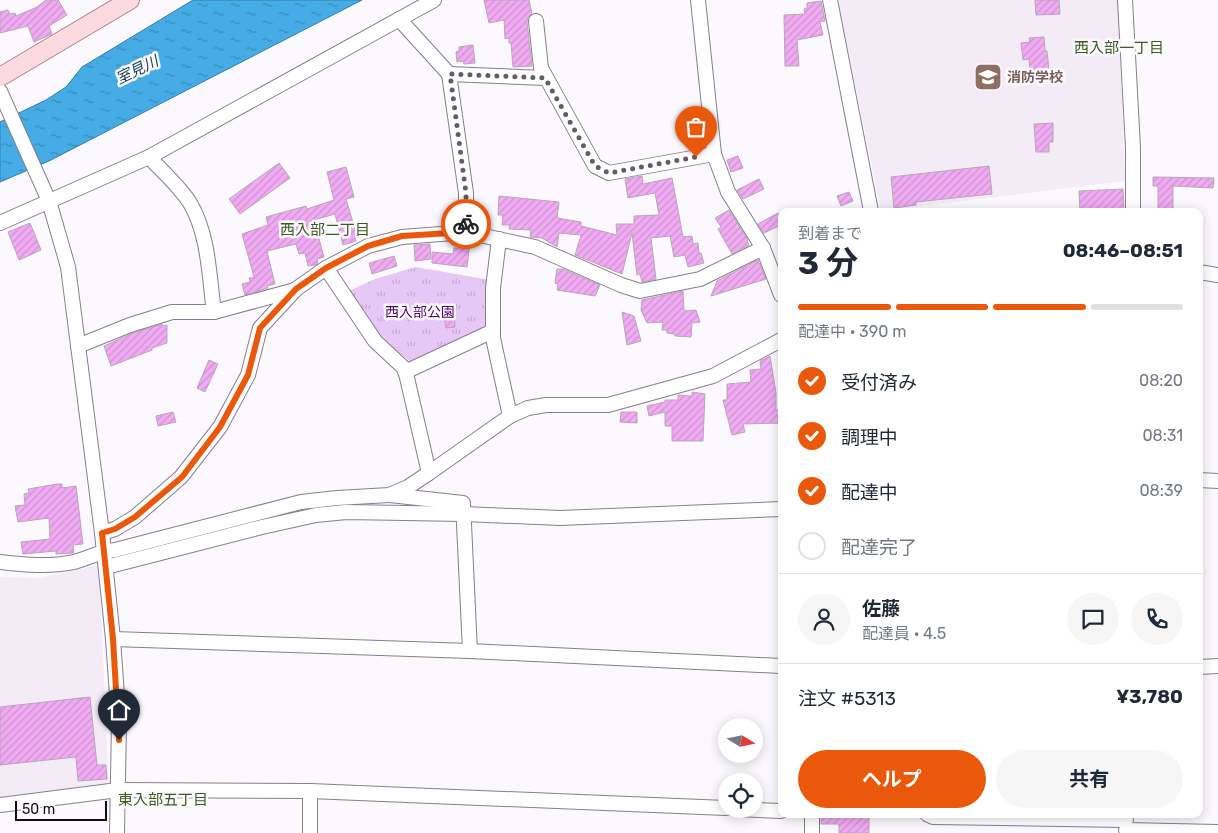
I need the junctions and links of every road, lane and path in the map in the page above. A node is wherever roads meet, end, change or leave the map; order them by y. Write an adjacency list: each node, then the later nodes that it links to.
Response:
1 (130, 0): 9 (main road)
2 (434, 0): 6 (street)
3 (698, 0): 12 (street)
4 (830, 0): 15 (street)
5 (1125, 0): 16 (street)
6 (399, 19): 8 (street); 13 (street)
7 (536, 21): 10 (street)
8 (450, 74): 10 (street); 18 (street)
9 (0, 77)
10 (545, 78): 12 (street)
11 (1, 93): 14 (street)
12 (714, 154): 20 (street)
13 (149, 157): 14 (street); 26 (street)
14 (46, 196): 17 (street); 29 (street)
15 (870, 208)
16 (1133, 208)
17 (0, 223)
18 (466, 232): 19 (street); 21 (street)
19 (499, 239): 20 (street); 27 (street)
20 (763, 248): 24 (street)
21 (326, 268): 25 (street); 30 (street)
22 (1203, 273): 23 (street)
23 (1218, 275)
24 (778, 287)
25 (296, 289): 26 (street); 38 (street)
26 (214, 312): 29 (street)
27 (493, 331): 30 (street); 31 (street)
28 (778, 342): 31 (street)
29 (78, 346): 38 (street)
30 (406, 372): 32 (street)
31 (510, 416): 32 (street)
32 (429, 473): 35 (street)
33 (1203, 480): 34 (street)
34 (1218, 481)
35 (389, 495): 37 (street); 39 (street)
36 (778, 509): 37 (street)
37 (464, 514): 41 (street); 43 (street)
38 (102, 533): 39 (street)
39 (104, 551): 40 (street); 41 (street)
40 (0, 562)
41 (106, 567): 42 (street)
42 (113, 639): 43 (street); 47 (street)
43 (470, 651): 44 (street)
44 (778, 666)
45 (1218, 666): 46 (street)
46 (1203, 667)
47 (118, 790): 48 (street); 49 (street); 57 (street)
48 (310, 791): 50 (street); 58 (street)
49 (0, 805)
50 (718, 808)
51 (763, 810): 52 (street)
52 (778, 811)
53 (812, 818): 59 (street)
54 (961, 818): 55 (street)
55 (1126, 824): 56 (street)
56 (1218, 832)
57 (117, 833)
58 (310, 833)
59 (812, 833)

